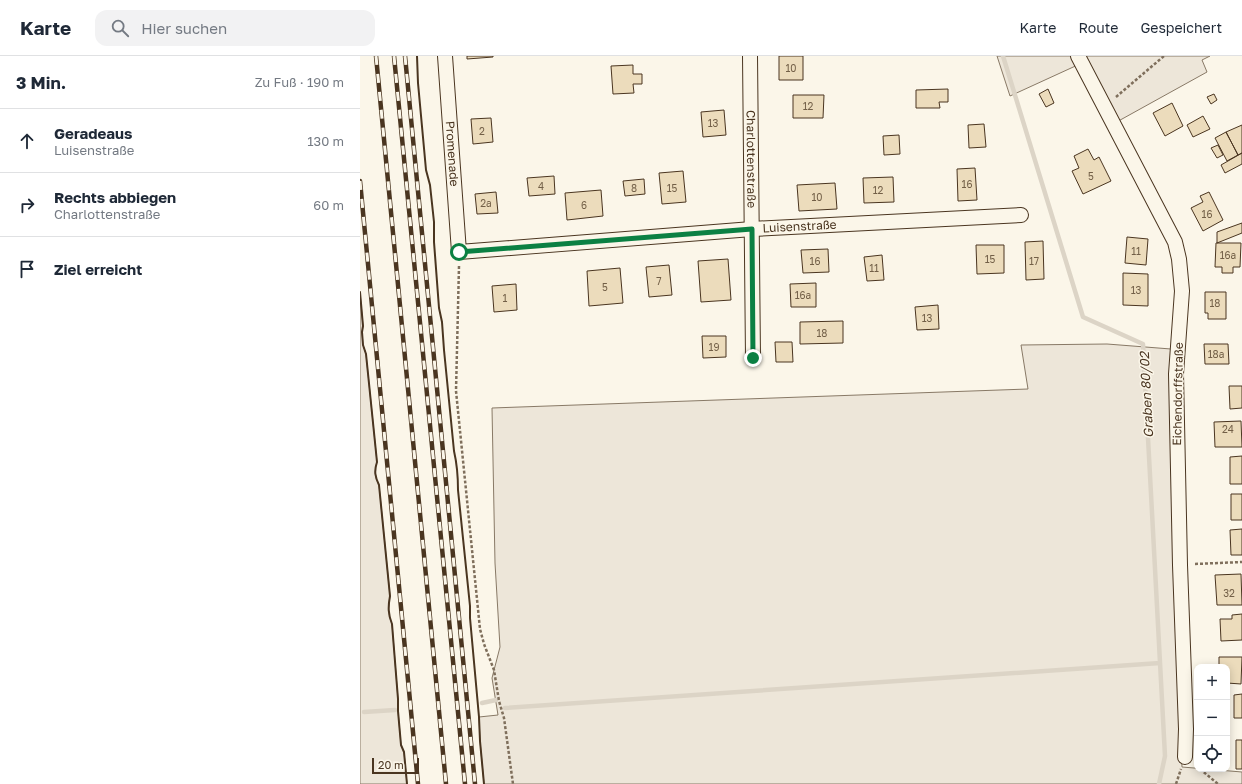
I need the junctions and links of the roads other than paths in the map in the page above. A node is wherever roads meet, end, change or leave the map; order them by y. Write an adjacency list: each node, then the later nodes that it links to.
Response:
1 (445, 56): 6 (street, Promenade)
2 (750, 56): 5 (street, Charlottenstraße)
3 (1078, 56): 8 (street, Eichendorffstraße)
4 (1021, 215): 5 (street, Luisenstraße)
5 (752, 229): 6 (street, Luisenstraße); 7 (street, Charlottenstraße)
6 (459, 252)
7 (753, 358)
8 (1185, 757)

